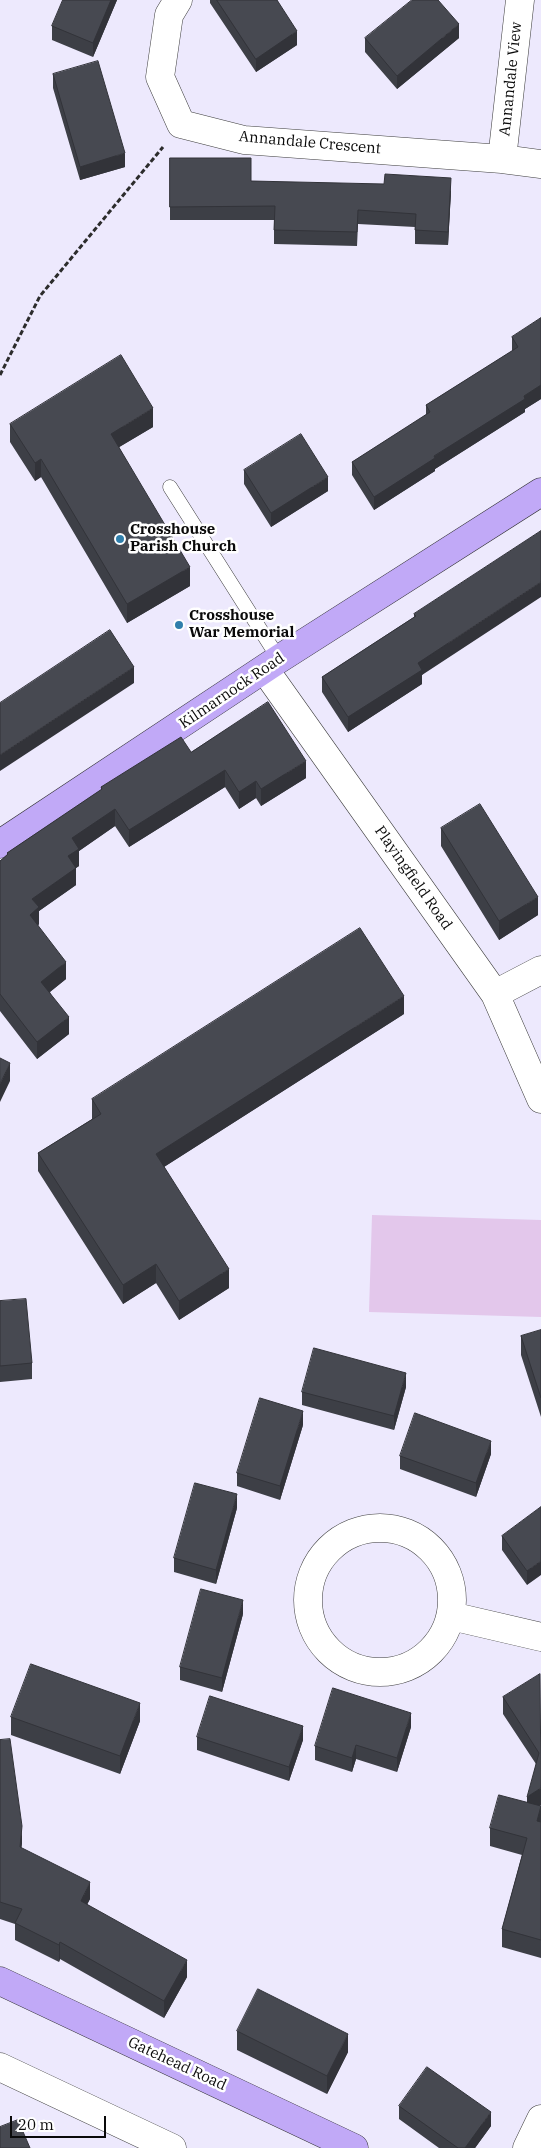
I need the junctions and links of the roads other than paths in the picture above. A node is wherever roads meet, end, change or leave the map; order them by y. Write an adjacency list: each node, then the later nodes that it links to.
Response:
1 (178, 0): 3 (street, Annandale Crescent)
2 (520, 0): 3 (street, Annandale View)
3 (502, 159): 4 (street, Annandale Crescent)
4 (541, 164)
5 (170, 487): 7 (lane)
6 (541, 492): 7 (main road, Kilmarnock Road)
7 (272, 664): 8 (main road, Kilmarnock Road); 10 (street, Playingfield Road)
8 (0, 844)
9 (541, 970): 10 (street)
10 (495, 994): 11 (street, Playingfield Road)
11 (541, 1099)
12 (451, 1616): 12 (street); 13 (street)
13 (541, 1637)
14 (0, 1980): 18 (main road, Gatehead Road)
15 (0, 2067): 17 (street)
16 (541, 2119): 21 (street)
17 (122, 2138): 19 (street)
18 (322, 2141): 20 (main road, Gatehead Road)
19 (172, 2148)
20 (354, 2148)
21 (527, 2148)

